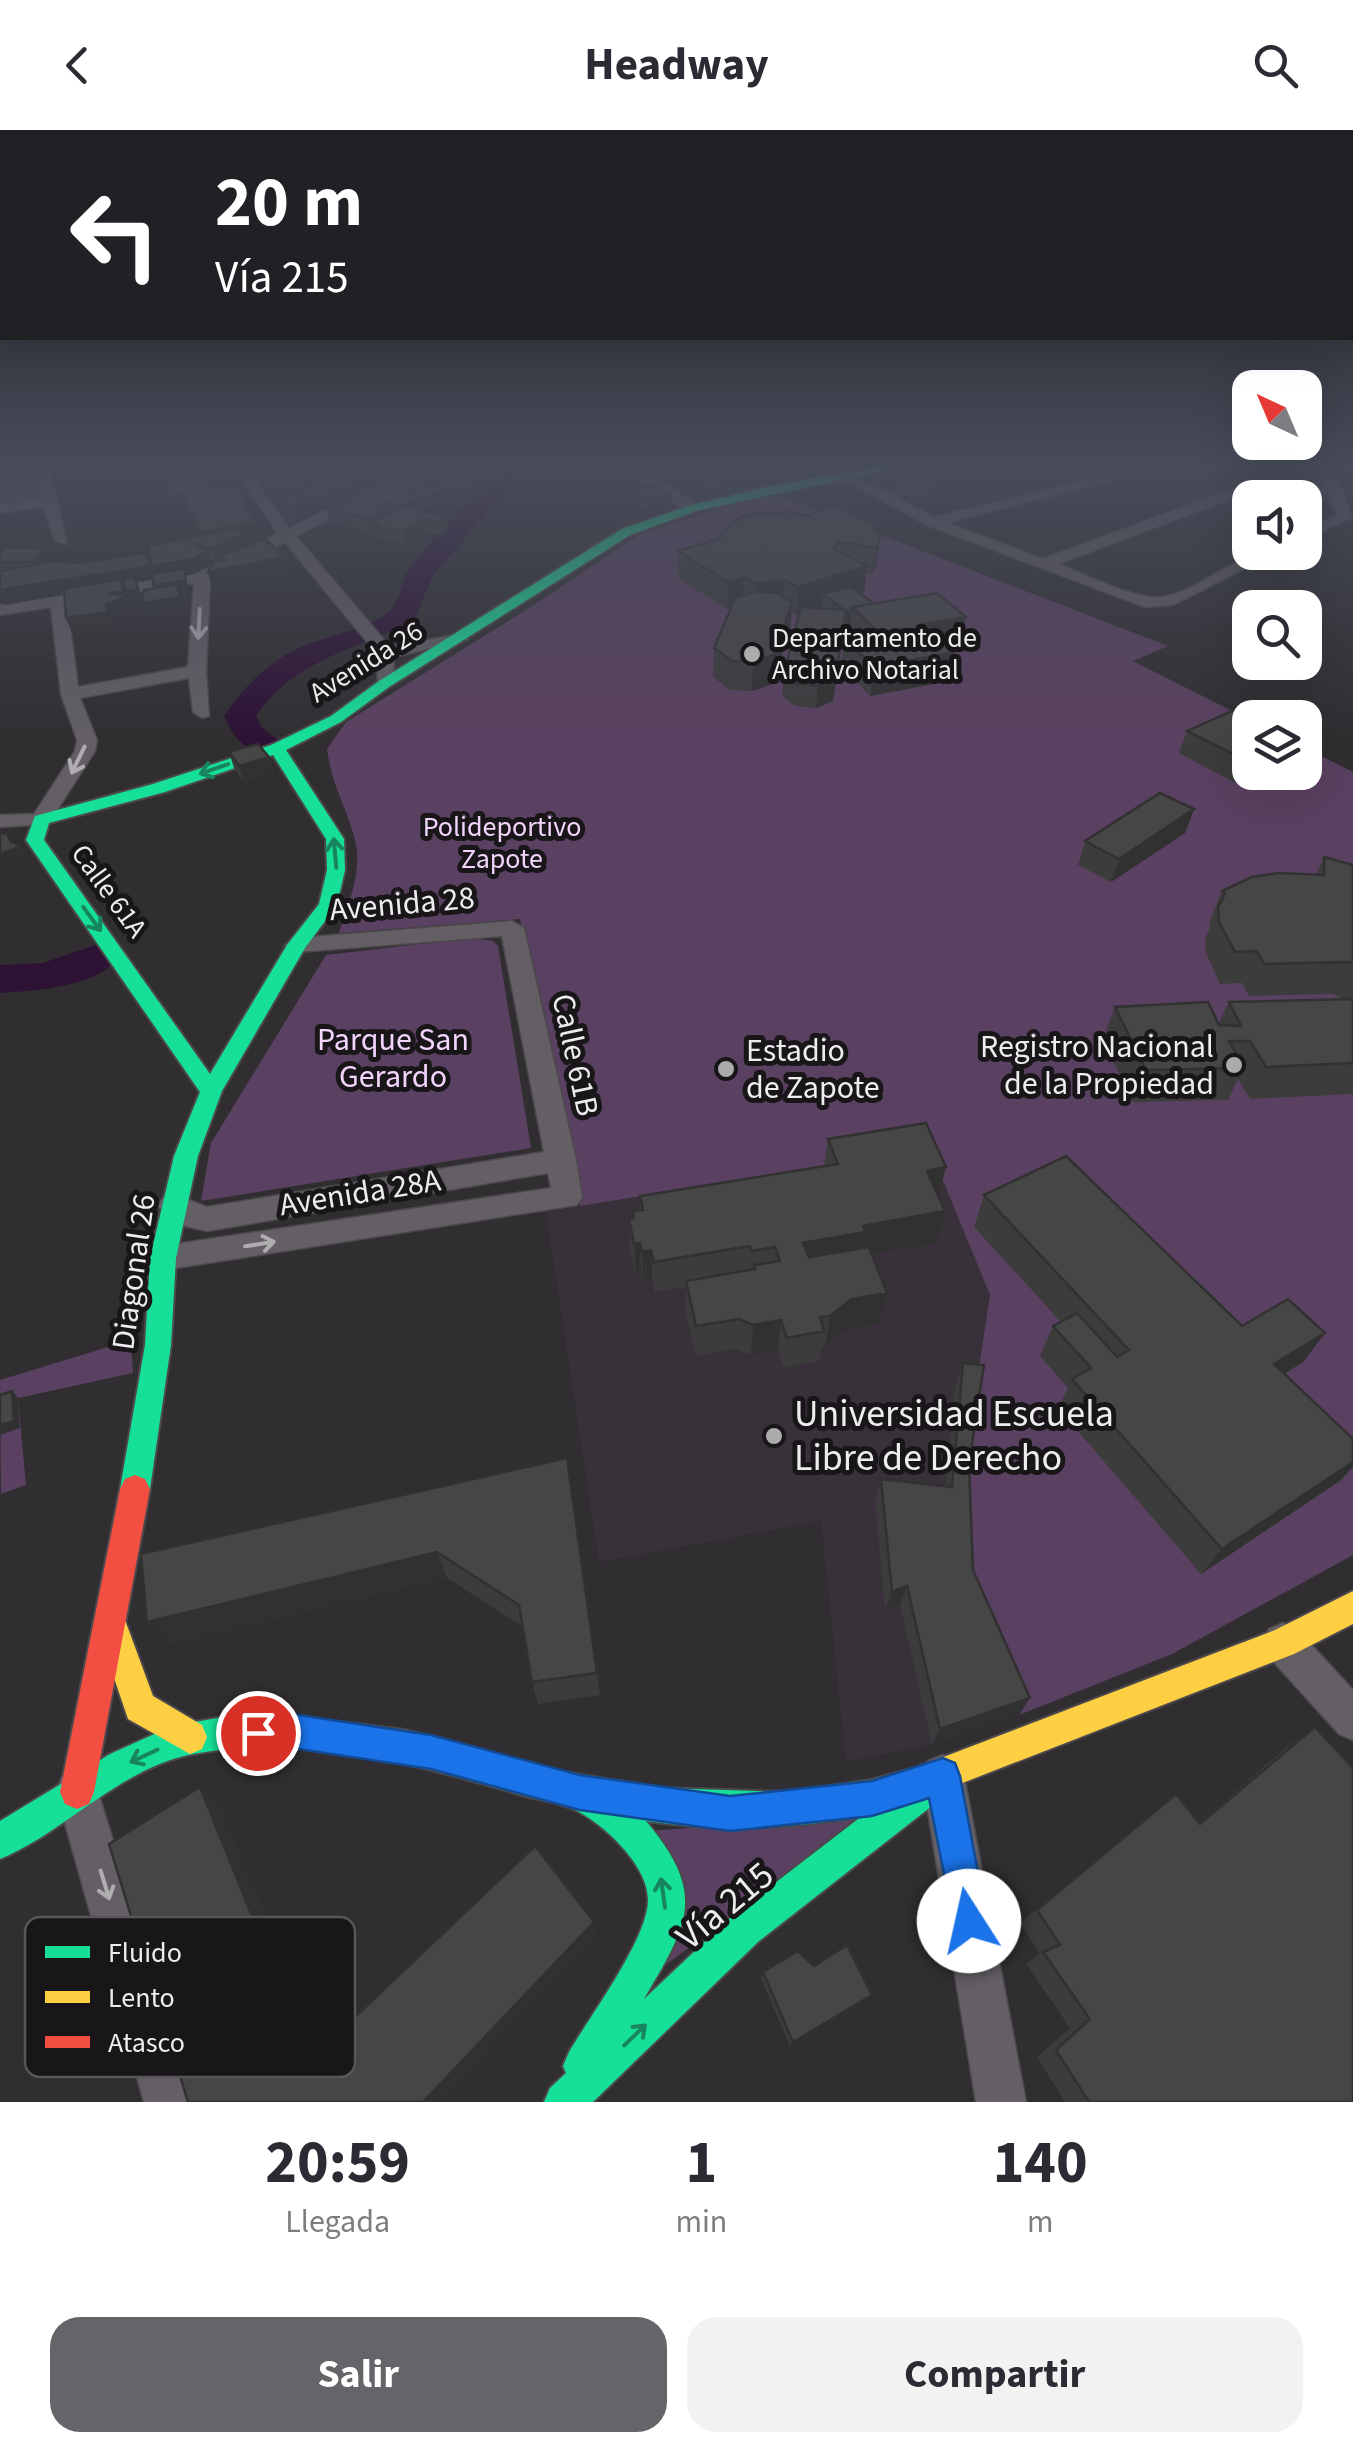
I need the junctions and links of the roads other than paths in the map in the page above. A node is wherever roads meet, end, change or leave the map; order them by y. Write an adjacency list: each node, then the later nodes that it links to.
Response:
1 (245, 555): 8 (street)
2 (304, 555): 12 (street)
3 (587, 555): 11 (street, Avenida 26)
4 (1019, 555): 6 (street)
5 (1067, 555): 6 (street)
6 (1043, 564): 7 (street)
7 (1232, 569)
8 (202, 577): 9 (street); 13 (street, one-way to 13)
9 (58, 600): 10 (street); 15 (street, Calle 61A)
10 (0, 610)
11 (460, 639): 12 (street); 14 (street, Avenida 26)
12 (386, 653): 14 (street)
13 (196, 671): 15 (street); 16 (street)
14 (384, 684): 17 (street, Avenida 26)
15 (70, 694): 21 (street, Calle 61A, one-way to 21)
16 (202, 712)
17 (336, 719): 18 (street, Avenida 26); 19 (street)
18 (277, 748): 19 (street, Diagonal 26); 21 (street, Avenida 26, one-way to 21)
19 (308, 793): 24 (street, Diagonal 26, one-way to 19)
20 (0, 821): 21 (street, Avenida 26)
21 (38, 830): 22 (street, Avenida 26); 25 (street, Calle 61A, one-way to 25)
22 (0, 836)
23 (512, 928): 24 (street, Avenida 28); 28 (street, Calle 61B)
24 (296, 945): 26 (street, Diagonal 26)
25 (171, 1029): 26 (street); 27 (street, Calle 61A)
26 (242, 1037): 27 (street, Diagonal 26)
27 (211, 1090): 30 (street, Diagonal 26)
28 (562, 1160): 29 (street, Calle 61B); 30 (street, Avenida 28A)
29 (567, 1197): 31 (street, Avenida 28A, one-way to 29)
30 (173, 1206): 31 (street, Diagonal 26)
31 (163, 1258): 33 (street, Diagonal 26)
32 (1353, 1607): 34 (street, Vía 215)
33 (111, 1624): 36 (street, Diagonal 26); 38 (street, Diagonal 26)
34 (1283, 1643): 35 (street); 37 (street, Vía 215)
35 (1353, 1720)
36 (190, 1737): 38 (street, one-way to 38); 39 (street)
37 (943, 1776): 39 (street, Vía 215); 44 (street, Vía 215, one-way to 37); 45 (street)
38 (58, 1785): 40 (street); 40 (street); 41 (street, one-way to 41)
39 (580, 1793): 44 (street, one-way to 39)
40 (5, 1838)
41 (104, 1917)
42 (160, 2077): 43 (street, one-way to 43)
43 (169, 2102)
44 (563, 2102)
45 (1001, 2102)

